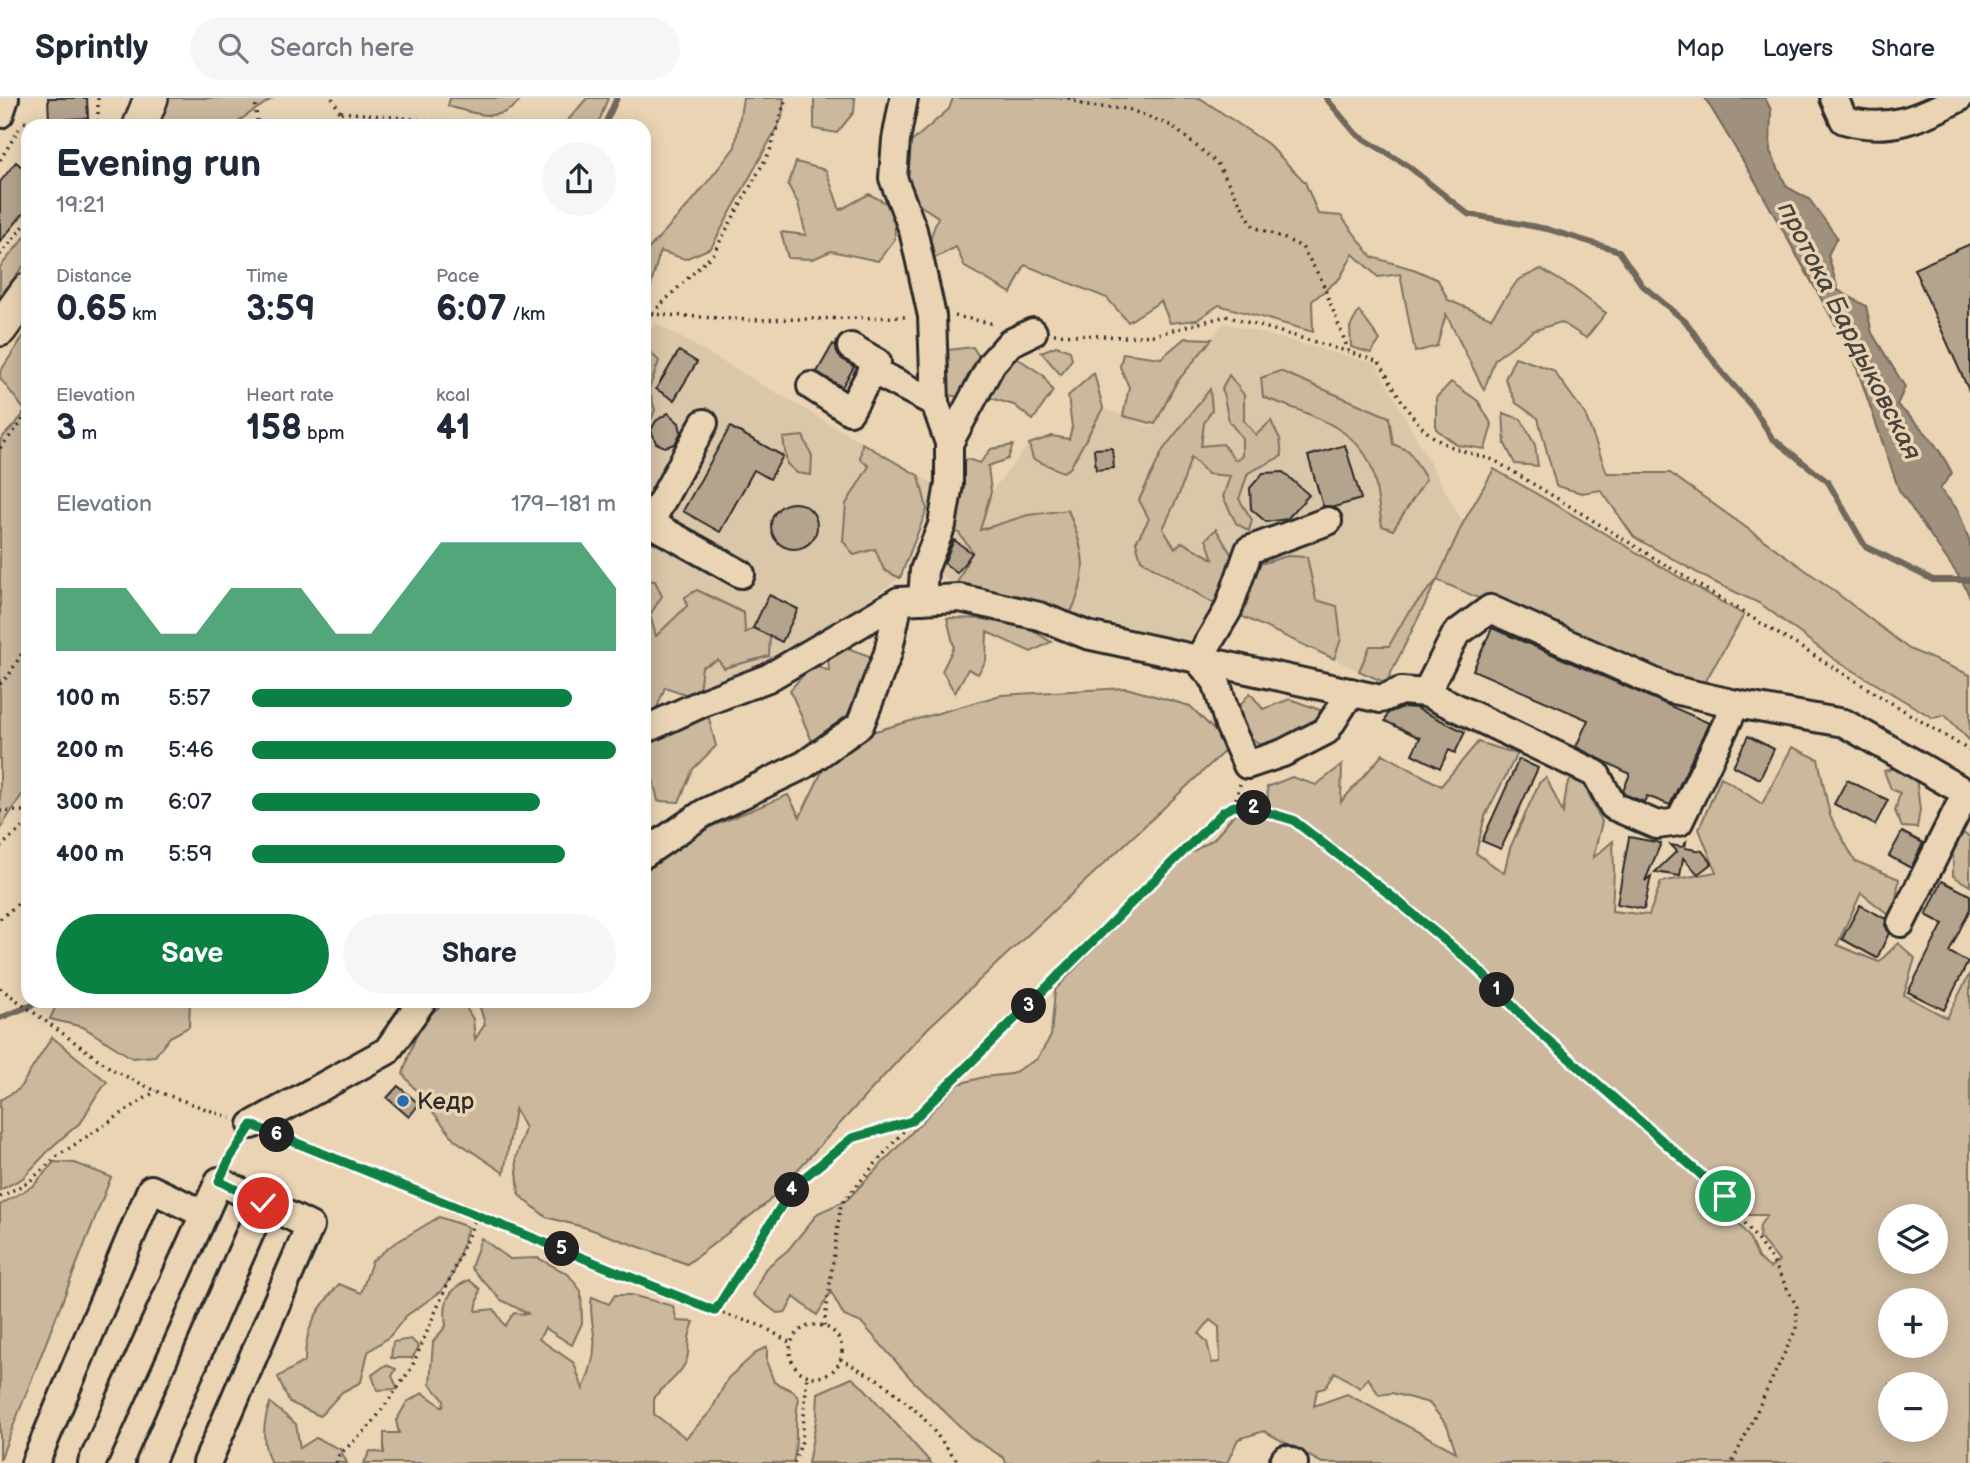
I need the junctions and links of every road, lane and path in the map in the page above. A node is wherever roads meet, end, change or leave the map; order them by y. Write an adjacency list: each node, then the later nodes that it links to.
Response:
1 (5, 98): 12 (lane)
2 (98, 98): 13 (path)
3 (151, 98): 14 (main road)
4 (255, 98): 15 (path)
5 (332, 98): 11 (path)
6 (786, 98): 21 (path)
7 (904, 98): 27 (lane)
8 (1068, 98): 44 (path)
9 (1834, 98): 10 (lane)
10 (1959, 98)
11 (341, 112): 16 (path); 17 (path)
12 (12, 118)
13 (98, 119)
14 (143, 119)
15 (257, 119)
16 (344, 119)
17 (413, 119)
18 (21, 229): 19 (path)
19 (0, 255)
20 (21, 300): 22 (main road)
21 (651, 314)
22 (0, 329)
23 (1033, 332): 30 (lane)
24 (851, 346): 25 (lane)
25 (872, 370): 26 (lane); 27 (lane)
26 (811, 386)
27 (935, 403): 30 (lane)
28 (21, 423): 31 (path)
29 (704, 423): 32 (lane)
30 (949, 443): 36 (lane)
31 (0, 448)
32 (651, 516)
33 (1328, 522): 38 (lane)
34 (651, 525): 35 (lane)
35 (741, 574)
36 (910, 600): 38 (lane); 43 (lane); 50 (lane)
37 (21, 655): 39 (path)
38 (1198, 660): 40 (lane); 40 (lane)
39 (0, 684)
40 (1351, 692): 41 (lane)
41 (1426, 693): 42 (lane); 42 (lane)
42 (1736, 704): 45 (lane)
43 (651, 727)
44 (1970, 751)
45 (1968, 794): 53 (lane)
46 (0, 811): 47 (path)
47 (21, 811)
48 (21, 829): 49 (path)
49 (0, 847)
50 (651, 850)
51 (21, 901): 52 (path)
52 (0, 919)
53 (1901, 923)
54 (0, 988): 55 (path)
55 (21, 1003)
56 (27, 1008): 58 (path)
57 (418, 1008): 60 (lane)
58 (156, 1091): 60 (path); 62 (path)
59 (912, 1121): 66 (path); 67 (path); 80 (path)
60 (252, 1125): 61 (path); 65 (path)
61 (219, 1181): 63 (lane); 64 (lane)
62 (0, 1197)
63 (263, 1203): 73 (lane); 74 (lane)
64 (204, 1214): 71 (lane); 72 (lane)
65 (477, 1215): 66 (path); 75 (path)
66 (715, 1311): 68 (path)
67 (824, 1326): 68 (path); 69 (path)
68 (791, 1343): 70 (path)
69 (841, 1359): 70 (path); 77 (path)
70 (807, 1376): 76 (path)
71 (35, 1463)
72 (92, 1463)
73 (150, 1463)
74 (207, 1463)
75 (336, 1463)
76 (794, 1463)
77 (959, 1463)
78 (1283, 1463): 79 (lane)
79 (1294, 1463)
80 (1732, 1463)

